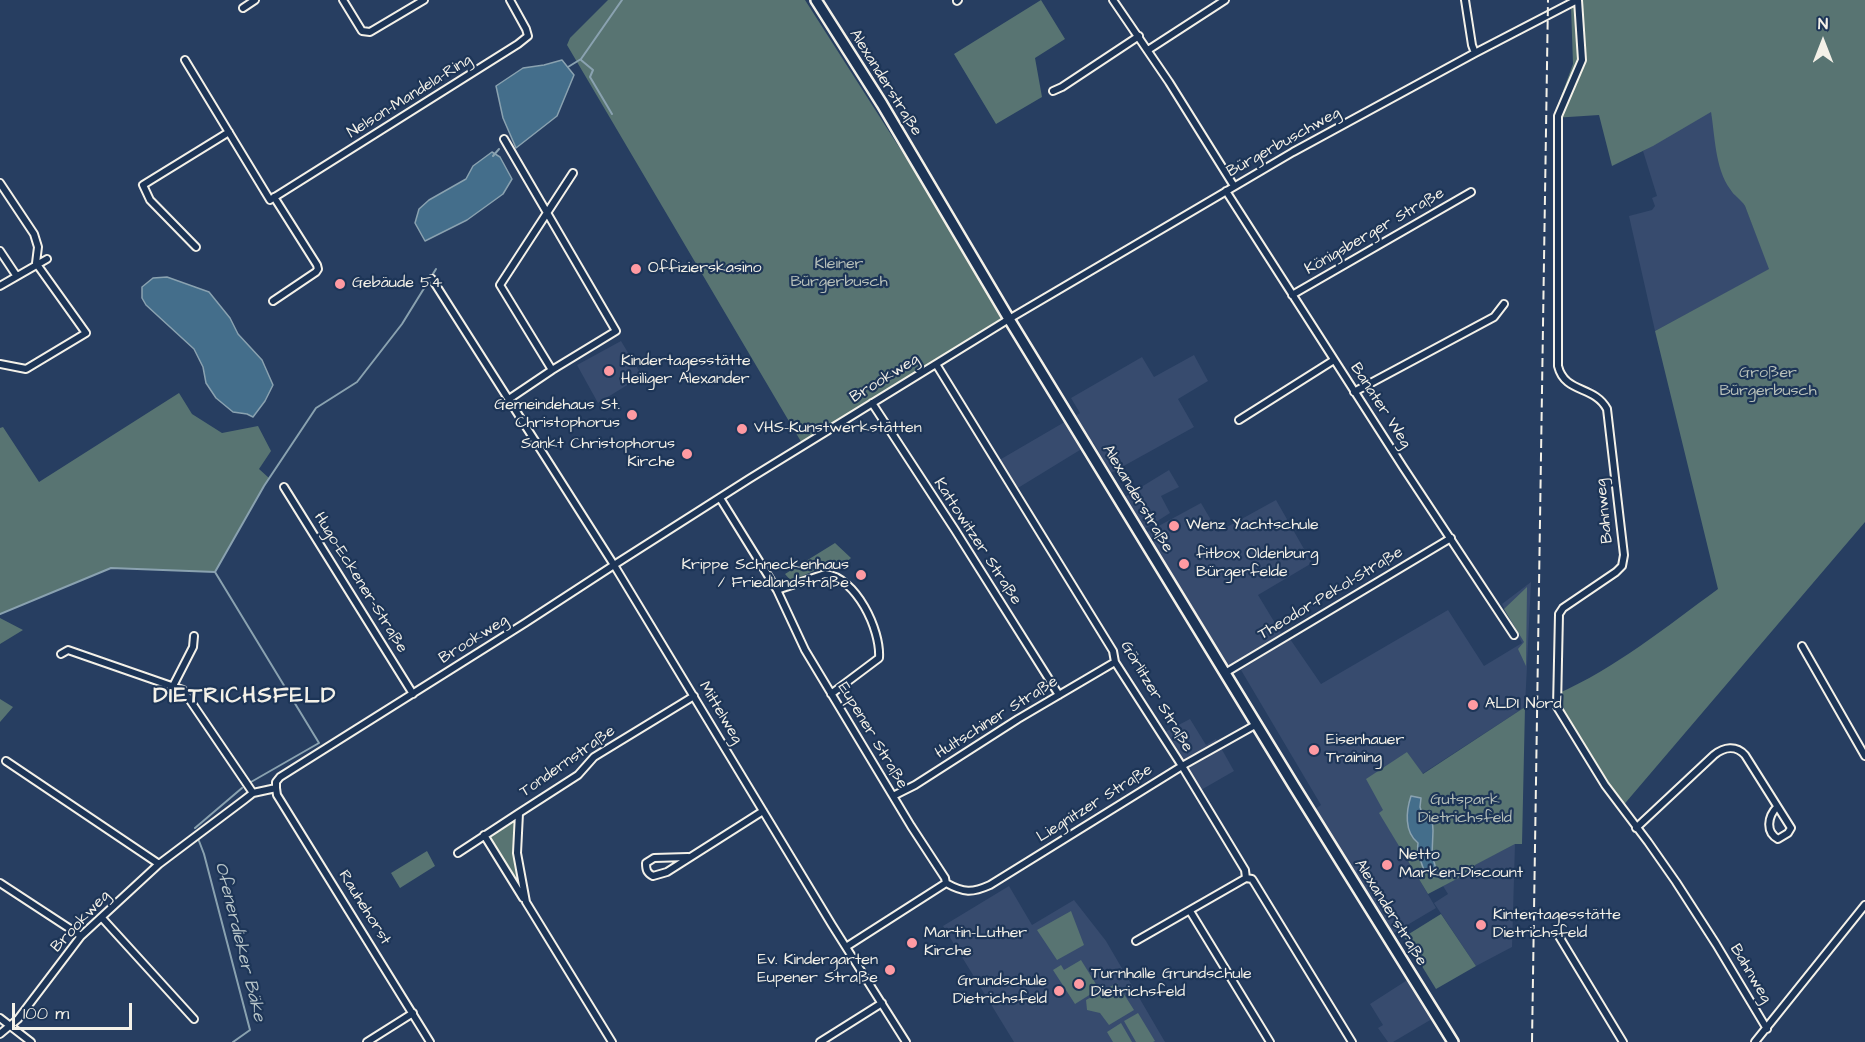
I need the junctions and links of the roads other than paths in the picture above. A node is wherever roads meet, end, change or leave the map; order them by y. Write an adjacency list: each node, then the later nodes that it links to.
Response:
1 (255, 0): 10 (street)
2 (343, 0): 3 (street)
3 (424, 0)
4 (510, 0): 23 (street, Nelson-Mandela-Ring)
5 (816, 0): 35 (main road, Alexanderstraße)
6 (1113, 0): 11 (street)
7 (1465, 0): 13 (street)
8 (1578, 0): 13 (street, Bürgerbuschweg); 70 (street, Bahnweg)
9 (1221, 1): 12 (street)
10 (243, 8)
11 (1139, 36): 12 (street); 15 (street)
12 (1148, 51): 20 (street)
13 (1475, 53): 20 (street, Bürgerbuschweg)
14 (185, 60): 16 (street)
15 (1053, 91)
16 (229, 132): 23 (street); 25 (street)
17 (504, 139): 24 (street)
18 (573, 173): 24 (street)
19 (0, 183): 28 (street)
20 (1234, 186): 21 (street, Bürgerbuschweg)
21 (1226, 191): 32 (street, Banater Weg); 35 (street, Bürgerbuschweg)
22 (1471, 192): 32 (street, Königsberger Straße)
23 (272, 198): 33 (street)
24 (547, 213): 39 (street); 39 (street)
25 (196, 247)
26 (0, 251): 29 (street)
27 (47, 259): 28 (street)
28 (36, 263): 29 (street); 37 (street)
29 (16, 276): 31 (street)
30 (432, 279): 41 (street, Mittelweg)
31 (0, 286)
32 (1292, 295): 36 (street, Banater Weg)
33 (273, 301)
34 (1504, 304): 40 (street)
35 (1009, 319): 38 (street, Brookweg); 54 (main road, Alexanderstraße)
36 (1334, 360): 40 (street, Banater Weg); 43 (street)
37 (0, 364)
38 (936, 364): 42 (street, Brookweg); 53 (street, Görlitzer Straße)
39 (552, 370): 41 (street)
40 (1354, 392): 46 (street, Banater Weg)
41 (510, 399): 47 (street, Mittelweg)
42 (872, 403): 45 (street, Brookweg); 58 (street, Kattowitzer Straße)
43 (1239, 420)
44 (284, 487): 56 (street, Hugo-Eckener-Straße)
45 (720, 498): 47 (street, Brookweg); 48 (street, Eupener Straße)
46 (1450, 538): 49 (street, Banater Weg); 54 (street, Theodor-Pekol-Straße)
47 (614, 565): 56 (street, Brookweg); 59 (street, Mittelweg)
48 (777, 590): 57 (street, Eupener Straße); 57 (street)
49 (1514, 635)
50 (194, 636): 55 (street)
51 (1802, 646): 61 (street)
52 (61, 654): 55 (street)
53 (1115, 662): 58 (street, Hultschiner Straße); 63 (street, Görlitzer Straße)
54 (1225, 673): 60 (main road, Alexanderstraße)
55 (173, 686): 65 (street)
56 (413, 694): 64 (street, Brookweg)
57 (831, 694): 66 (street, Eupener Straße)
58 (1059, 695): 66 (street, Hultschiner Straße)
59 (694, 696): 68 (street, Mittelweg); 69 (street, Tondernstraße)
60 (1257, 724): 63 (street, Liegnitzer Straße); 101 (main road, Alexanderstraße)
61 (1865, 756)
62 (6, 761): 74 (street)
63 (1182, 766): 75 (street, Görlitzer Straße); 77 (street, Liegnitzer Straße)
64 (276, 788): 65 (street, Brookweg); 87 (street, Rauhehorst)
65 (253, 794): 74 (street, Brookweg)
66 (893, 796): 77 (street, Eupener Straße)
67 (1777, 807): 67 (street); 70 (street)
68 (763, 811): 73 (street); 85 (street, Mittelweg)
69 (519, 813): 71 (street, Tondernstraße); 78 (street, Tondernstraße)
70 (1636, 828): 91 (street, Bahnweg)
71 (484, 836): 72 (street, Tondernstraße); 78 (street, Tondernstraße)
72 (458, 853)
73 (688, 857): 73 (street)
74 (159, 864): 81 (street, Brookweg)
75 (1246, 879): 80 (street); 100 (street, Görlitzer Straße)
76 (0, 883): 83 (street)
77 (946, 883): 85 (street)
78 (526, 902): 96 (street, Tondernstraße)
79 (1865, 905): 91 (street)
80 (1190, 911): 84 (street); 99 (street)
81 (102, 918): 83 (street, Brookweg); 89 (street)
82 (1557, 933): 102 (street)
83 (81, 936): 90 (street, Brookweg)
84 (1136, 942)
85 (846, 947): 86 (street, Mittelweg)
86 (882, 1003): 97 (street); 98 (street, Mittelweg)
87 (413, 1013): 94 (street); 95 (street, Rauhehorst)
88 (0, 1018): 90 (street)
89 (194, 1019)
90 (10, 1027): 92 (street, Brookweg); 93 (street)
91 (1767, 1029): 103 (street)
92 (0, 1034)
93 (31, 1042)
94 (367, 1042)
95 (430, 1042)
96 (612, 1042)
97 (820, 1042)
98 (906, 1042)
99 (1270, 1042)
100 (1352, 1042)
101 (1453, 1042)
102 (1623, 1042)
103 (1755, 1042)

